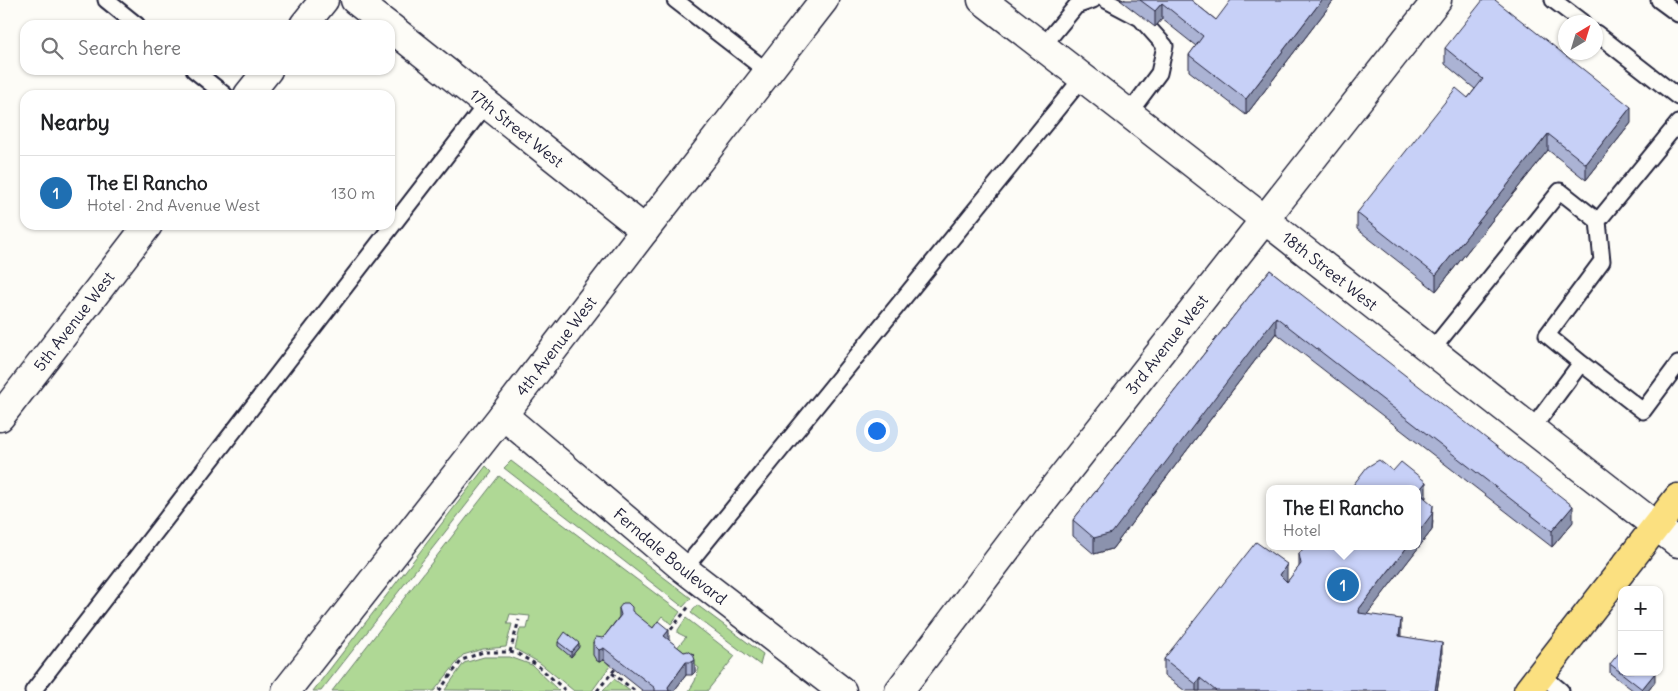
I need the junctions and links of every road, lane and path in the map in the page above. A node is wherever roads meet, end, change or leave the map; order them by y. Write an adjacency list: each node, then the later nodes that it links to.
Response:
1 (106, 0): 14 (lane)
2 (324, 0): 15 (street)
3 (355, 0): 16 (street, 17th Street West)
4 (674, 0): 20 (lane)
5 (824, 0): 20 (street, 4th Avenue West)
6 (982, 0): 19 (street, 18th Street West)
7 (1093, 0): 19 (lane)
8 (1106, 0): 28 (lane)
9 (1437, 0): 30 (street, 3rd Avenue West)
10 (1553, 0): 13 (lane)
11 (1659, 0): 12 (lane)
12 (1678, 14)
13 (1573, 15)
14 (131, 20)
15 (308, 20)
16 (381, 20)
17 (395, 31): 27 (street, 17th Street West)
18 (1603, 38): 26 (lane)
19 (1043, 46): 23 (street, 18th Street West)
20 (768, 72): 35 (street, 4th Avenue West)
21 (200, 75): 24 (lane)
22 (264, 75): 25 (street)
23 (1083, 77): 28 (street, 18th Street West); 45 (lane)
24 (220, 90)
25 (252, 90)
26 (1678, 97)
27 (486, 103): 31 (lane); 35 (street, 17th Street West)
28 (1129, 113): 30 (street, 18th Street West)
29 (1678, 123): 32 (lane)
30 (1265, 219): 36 (street, 18th Street West); 60 (street, 3rd Avenue West)
31 (395, 221)
32 (1598, 221): 36 (lane); 37 (lane)
33 (144, 230): 40 (street, 5th Avenue West)
34 (388, 230): 53 (lane)
35 (645, 230): 39 (street, 4th Avenue West)
36 (1431, 351): 41 (street, 18th Street West)
37 (1581, 364): 38 (lane); 41 (lane)
38 (1678, 364)
39 (503, 415): 45 (street, Ferndale Boulevard); 54 (street, 4th Avenue West)
40 (0, 417)
41 (1531, 430): 43 (street, 18th Street West)
42 (1678, 498): 43 (main road)
43 (1656, 526): 44 (street, 18th Street West); 52 (main road)
44 (1678, 543)
45 (684, 569): 46 (street, Ferndale Boulevard)
46 (705, 586): 48 (path); 59 (street, Ferndale Boulevard)
47 (519, 620): 49 (path)
48 (664, 639)
49 (510, 652): 55 (path); 56 (path)
50 (615, 669): 51 (path)
51 (612, 673): 57 (path); 58 (path)
52 (1543, 686)
53 (33, 691)
54 (286, 691)
55 (439, 691)
56 (566, 691)
57 (597, 691)
58 (635, 691)
59 (842, 691)
60 (899, 691)

